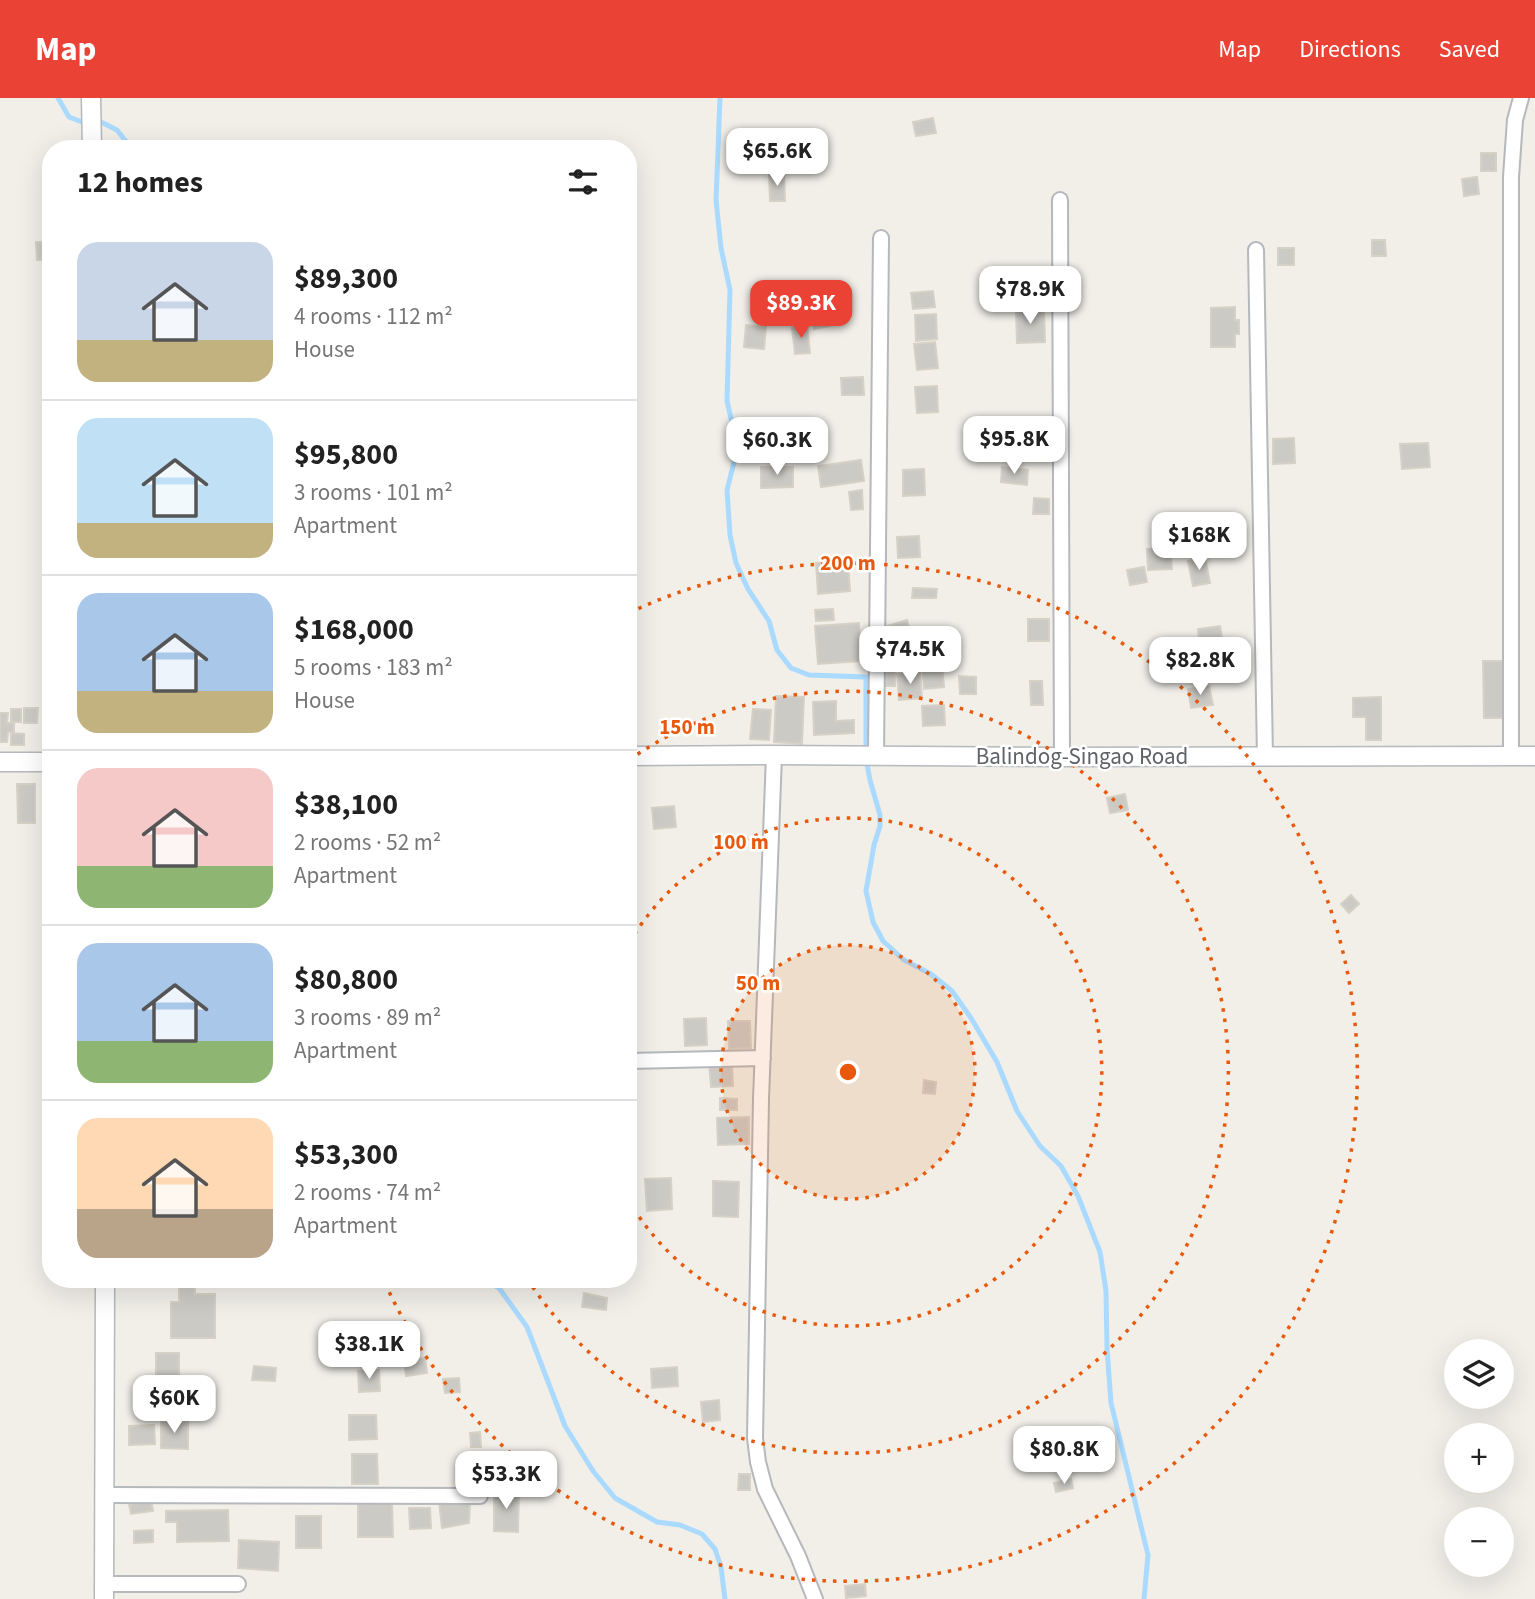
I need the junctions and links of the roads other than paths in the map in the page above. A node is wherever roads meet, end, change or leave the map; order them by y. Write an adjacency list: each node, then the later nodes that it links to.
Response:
1 (91, 98): 3 (street)
2 (1521, 98): 10 (street)
3 (92, 140)
4 (1060, 200): 12 (street)
5 (881, 238): 8 (street)
6 (1256, 250): 13 (street)
7 (774, 755): 8 (street, Balindog-Singao Road); 9 (street, Balindog-Singao Road); 16 (street)
8 (876, 755): 12 (street, Balindog-Singao Road)
9 (637, 756)
10 (1511, 756): 11 (street, Balindog-Singao Road); 13 (street, Balindog-Singao Road)
11 (1535, 756)
12 (1062, 757): 13 (street, Balindog-Singao Road)
13 (1265, 757)
14 (0, 762): 15 (street)
15 (42, 762)
16 (762, 1058): 17 (street); 23 (street)
17 (637, 1061)
18 (105, 1288): 19 (street)
19 (105, 1495): 20 (street); 22 (street)
20 (480, 1496)
21 (238, 1584): 22 (street)
22 (104, 1591)
23 (815, 1599)

